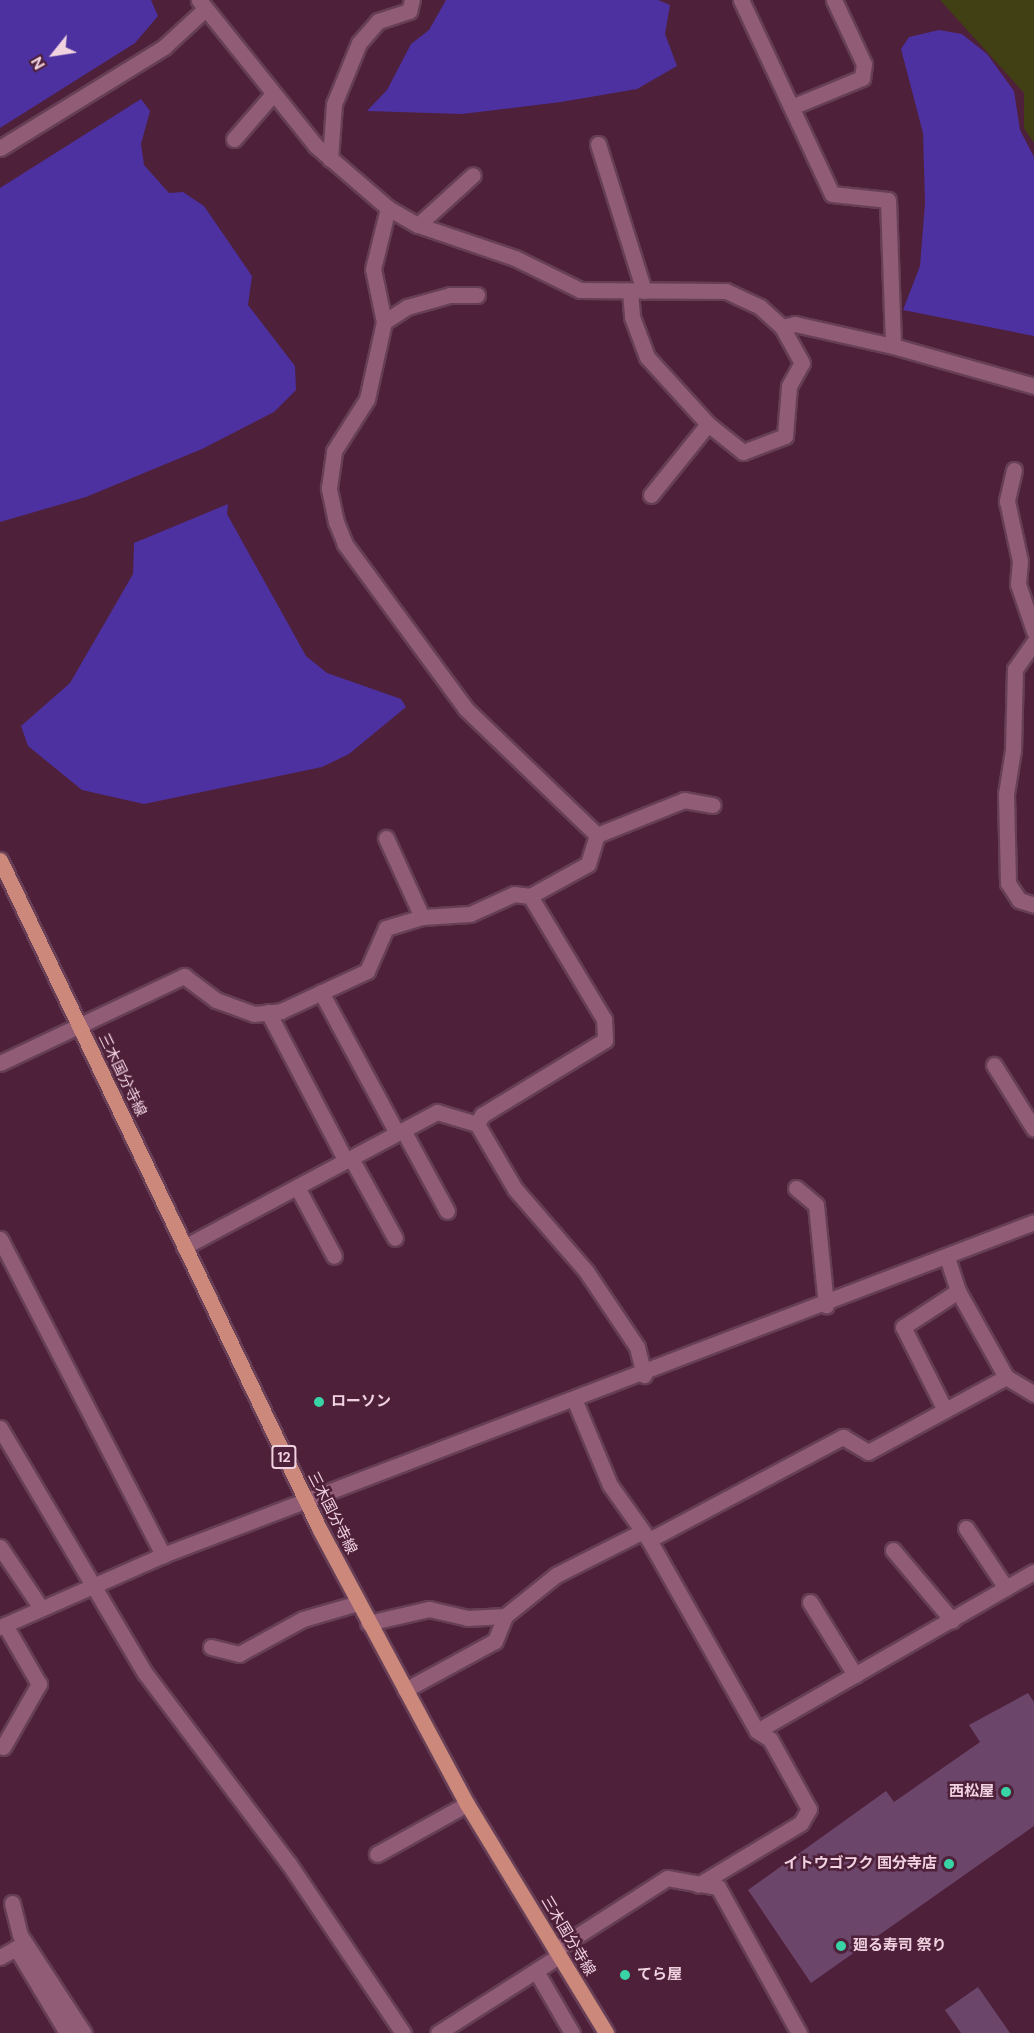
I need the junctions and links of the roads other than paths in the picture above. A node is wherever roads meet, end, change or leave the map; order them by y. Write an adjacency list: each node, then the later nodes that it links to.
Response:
1 (412, 0): 10 (street)
2 (741, 0): 6 (street)
3 (834, 0): 6 (street)
4 (202, 5): 5 (street); 9 (street)
5 (273, 94): 7 (street); 10 (street)
6 (794, 106): 18 (street)
7 (234, 139)
8 (598, 144): 14 (street)
9 (0, 148)
10 (330, 159): 12 (street)
11 (473, 175): 13 (street)
12 (388, 208): 13 (street); 16 (street)
13 (418, 225): 14 (street)
14 (637, 291): 17 (street); 20 (street)
15 (477, 295): 16 (street)
16 (384, 322): 26 (street)
17 (782, 327): 18 (street); 20 (street)
18 (892, 346): 19 (street)
19 (1034, 386)
20 (708, 424): 22 (street)
21 (1014, 470): 23 (street)
22 (651, 495)
23 (1034, 631)
24 (1034, 642): 30 (street)
25 (713, 805): 26 (street)
26 (597, 835): 29 (street)
27 (386, 838): 31 (street)
28 (0, 861): 34 (main road, 三木国分寺線 / 12)
29 (530, 896): 31 (street); 37 (street)
30 (1034, 905)
31 (422, 917): 32 (street)
32 (321, 992): 33 (street); 39 (street)
33 (268, 1012): 34 (street); 40 (street)
34 (79, 1025): 35 (street); 47 (main road, 三木国分寺線 / 12)
35 (0, 1063)
36 (994, 1065): 38 (street)
37 (477, 1124): 39 (street); 52 (street)
38 (1034, 1129)
39 (400, 1132): 40 (street); 43 (street)
40 (348, 1160): 41 (street); 45 (street)
41 (297, 1187): 47 (street); 48 (street)
42 (796, 1188): 51 (street)
43 (447, 1211)
44 (1034, 1222): 49 (street)
45 (395, 1238)
46 (0, 1239): 63 (street)
47 (184, 1247): 58 (main road, 三木国分寺線 / 12)
48 (334, 1256)
49 (947, 1257): 50 (street); 51 (street)
50 (958, 1291): 53 (street); 56 (street)
51 (826, 1306): 52 (street)
52 (644, 1376): 55 (street)
53 (1006, 1377): 54 (street); 56 (street)
54 (1034, 1394)
55 (574, 1400): 58 (street); 60 (street)
56 (945, 1410): 60 (street)
57 (0, 1428): 65 (street)
58 (306, 1501): 63 (street); 68 (main road, 三木国分寺線 / 12)
59 (966, 1528): 66 (street)
60 (646, 1535): 70 (street); 77 (street)
61 (0, 1547): 69 (street)
62 (893, 1550): 71 (street)
63 (163, 1556): 65 (street)
64 (1034, 1572): 66 (street)
65 (94, 1583): 69 (street); 88 (street)
66 (1006, 1588): 71 (street)
67 (810, 1602): 75 (street)
68 (358, 1603): 72 (main road, 三木国分寺線 / 12); 74 (street)
69 (39, 1605): 73 (street)
70 (505, 1616): 72 (street); 76 (street)
71 (952, 1620): 75 (street)
72 (368, 1623): 76 (main road, 三木国分寺線 / 12)
73 (3, 1626): 78 (street)
74 (211, 1647)
75 (855, 1675): 77 (street)
76 (405, 1690): 79 (main road, 三木国分寺線 / 12)
77 (757, 1731): 81 (street)
78 (3, 1747)
79 (467, 1804): 80 (street); 83 (main road, 三木国分寺線 / 12)
80 (377, 1854)
81 (698, 1884): 83 (street); 92 (street)
82 (12, 1903): 87 (street)
83 (557, 1953): 85 (street); 91 (main road, 三木国分寺線 / 12)
84 (0, 1957): 86 (street)
85 (536, 1971): 89 (street); 90 (street)
86 (67, 2033)
87 (84, 2033)
88 (403, 2033)
89 (438, 2033)
90 (572, 2033)
91 (606, 2033)
92 (799, 2033)

